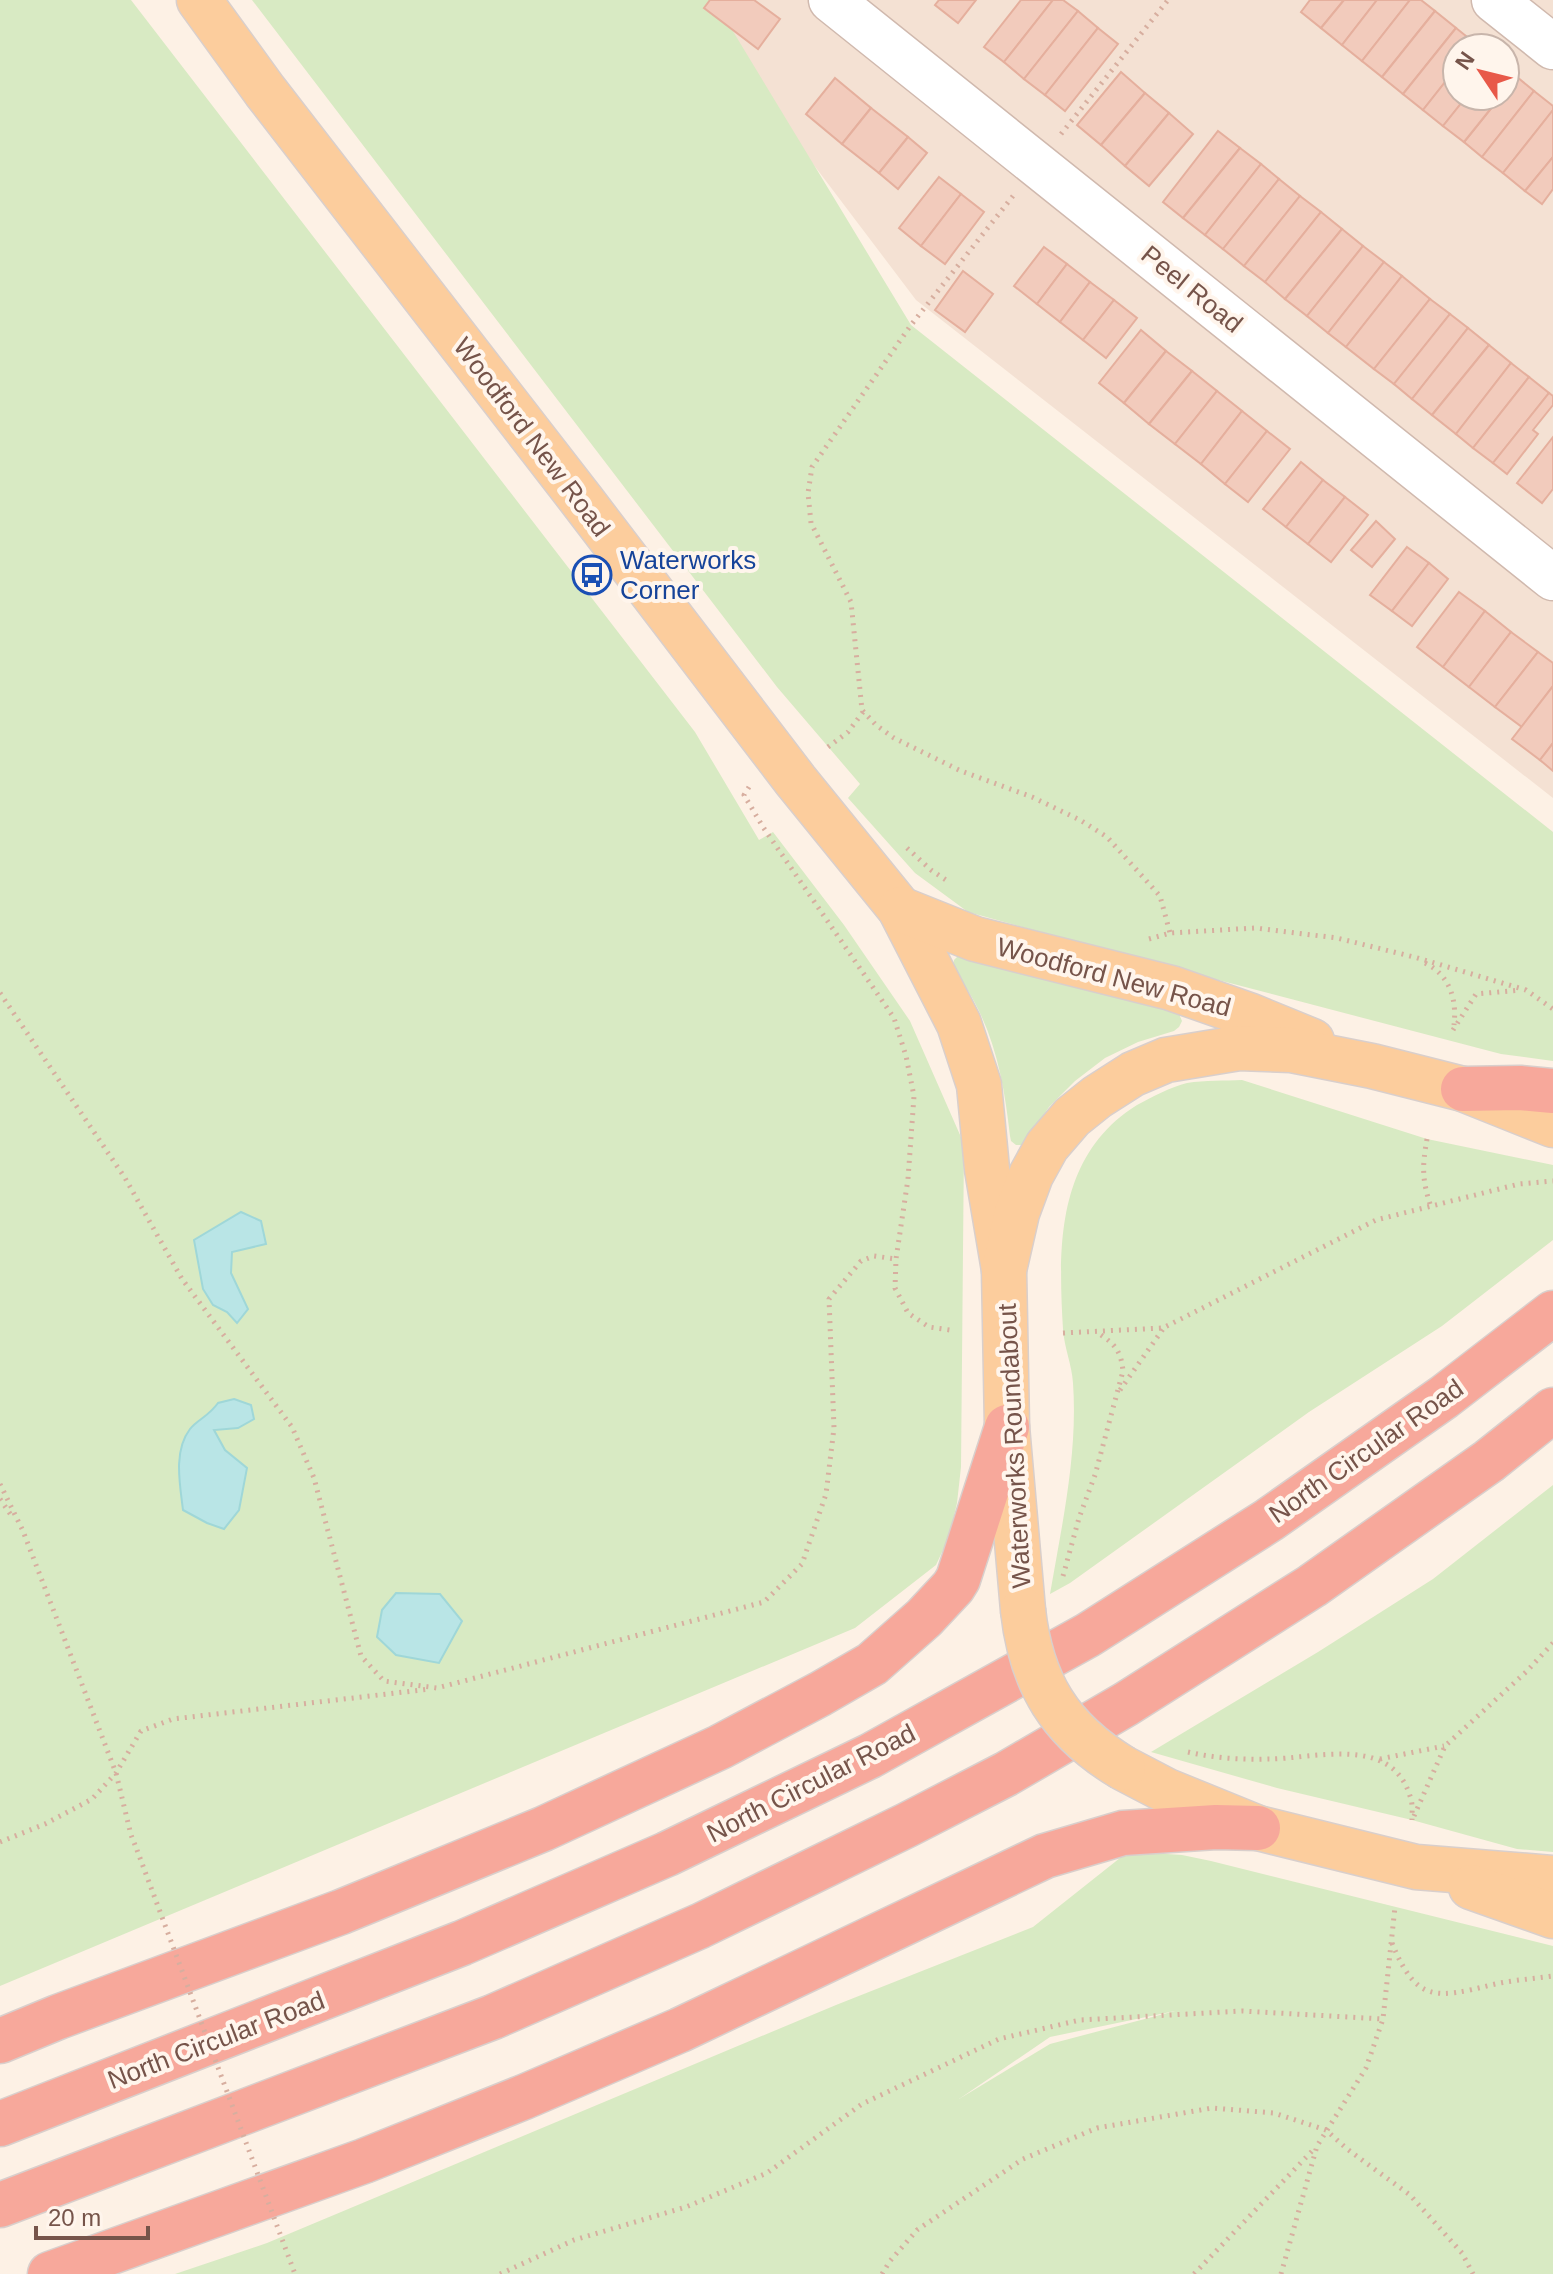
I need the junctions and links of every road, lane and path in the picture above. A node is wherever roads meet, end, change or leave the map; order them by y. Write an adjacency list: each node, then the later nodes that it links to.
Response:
1 (199, 0): 12 (main road, Woodford New Road)
2 (831, 0): 6 (street, Peel Road)
3 (1494, 0): 4 (street)
4 (1553, 47)
5 (911, 325): 7 (path)
6 (1553, 578)
7 (863, 712): 8 (path); 13 (path)
8 (828, 747)
9 (751, 784): 26 (path)
10 (899, 839): 11 (path)
11 (954, 885)
12 (900, 909): 19 (main road, Woodford New Road); 27 (main road, Woodford New Road)
13 (1170, 933): 14 (path); 15 (path)
14 (1136, 939)
15 (1414, 957): 16 (path); 16 (path)
16 (1526, 990): 18 (path)
17 (0, 993): 41 (path)
18 (1553, 1009)
19 (1372, 1066): 20 (main road, Waterworks Roundabout); 27 (main road, Waterworks Roundabout)
20 (1463, 1089): 21 (highway); 22 (main road, Waterworks Roundabout)
21 (1553, 1091)
22 (1553, 1125)
23 (1427, 1139): 25 (path)
24 (1553, 1181): 25 (path)
25 (1431, 1207): 29 (path)
26 (896, 1259): 30 (path); 41 (path)
27 (1004, 1270): 35 (main road, Waterworks Roundabout)
28 (1553, 1313): 56 (highway, North Circular Road)
29 (1163, 1328): 32 (path); 33 (path)
30 (950, 1330)
31 (1063, 1333): 32 (path)
32 (1097, 1333): 33 (path)
33 (1117, 1394): 39 (path)
34 (1553, 1410): 59 (highway)
35 (1007, 1427): 46 (main road, Waterworks Roundabout, bridge); 55 (highway)
36 (0, 1484): 38 (path)
37 (0, 1499): 38 (path)
38 (23, 1531): 45 (path)
39 (1061, 1588)
40 (1553, 1643): 42 (path)
41 (437, 1688): 45 (path)
42 (1445, 1746): 44 (path); 44 (path)
43 (1174, 1749): 44 (path)
44 (1379, 1760)
45 (116, 1773): 47 (path); 61 (path, bridge)
46 (1258, 1828): 48 (main road, Waterworks Roundabout); 60 (highway)
47 (0, 1842)
48 (1416, 1867): 49 (main road, Waterworks Roundabout); 51 (main road)
49 (1553, 1878)
50 (1395, 1907): 52 (path)
51 (1553, 1916)
52 (1392, 1942): 53 (path); 54 (path)
53 (1553, 1976)
54 (1383, 2019): 57 (path); 62 (path)
55 (0, 2041)
56 (0, 2124)
57 (1326, 2130): 58 (path); 63 (path); 66 (path)
58 (1317, 2146): 64 (path); 65 (path)
59 (0, 2205)
60 (50, 2274)
61 (295, 2274)
62 (500, 2274)
63 (882, 2274)
64 (1194, 2274)
65 (1281, 2274)
66 (1473, 2274)

